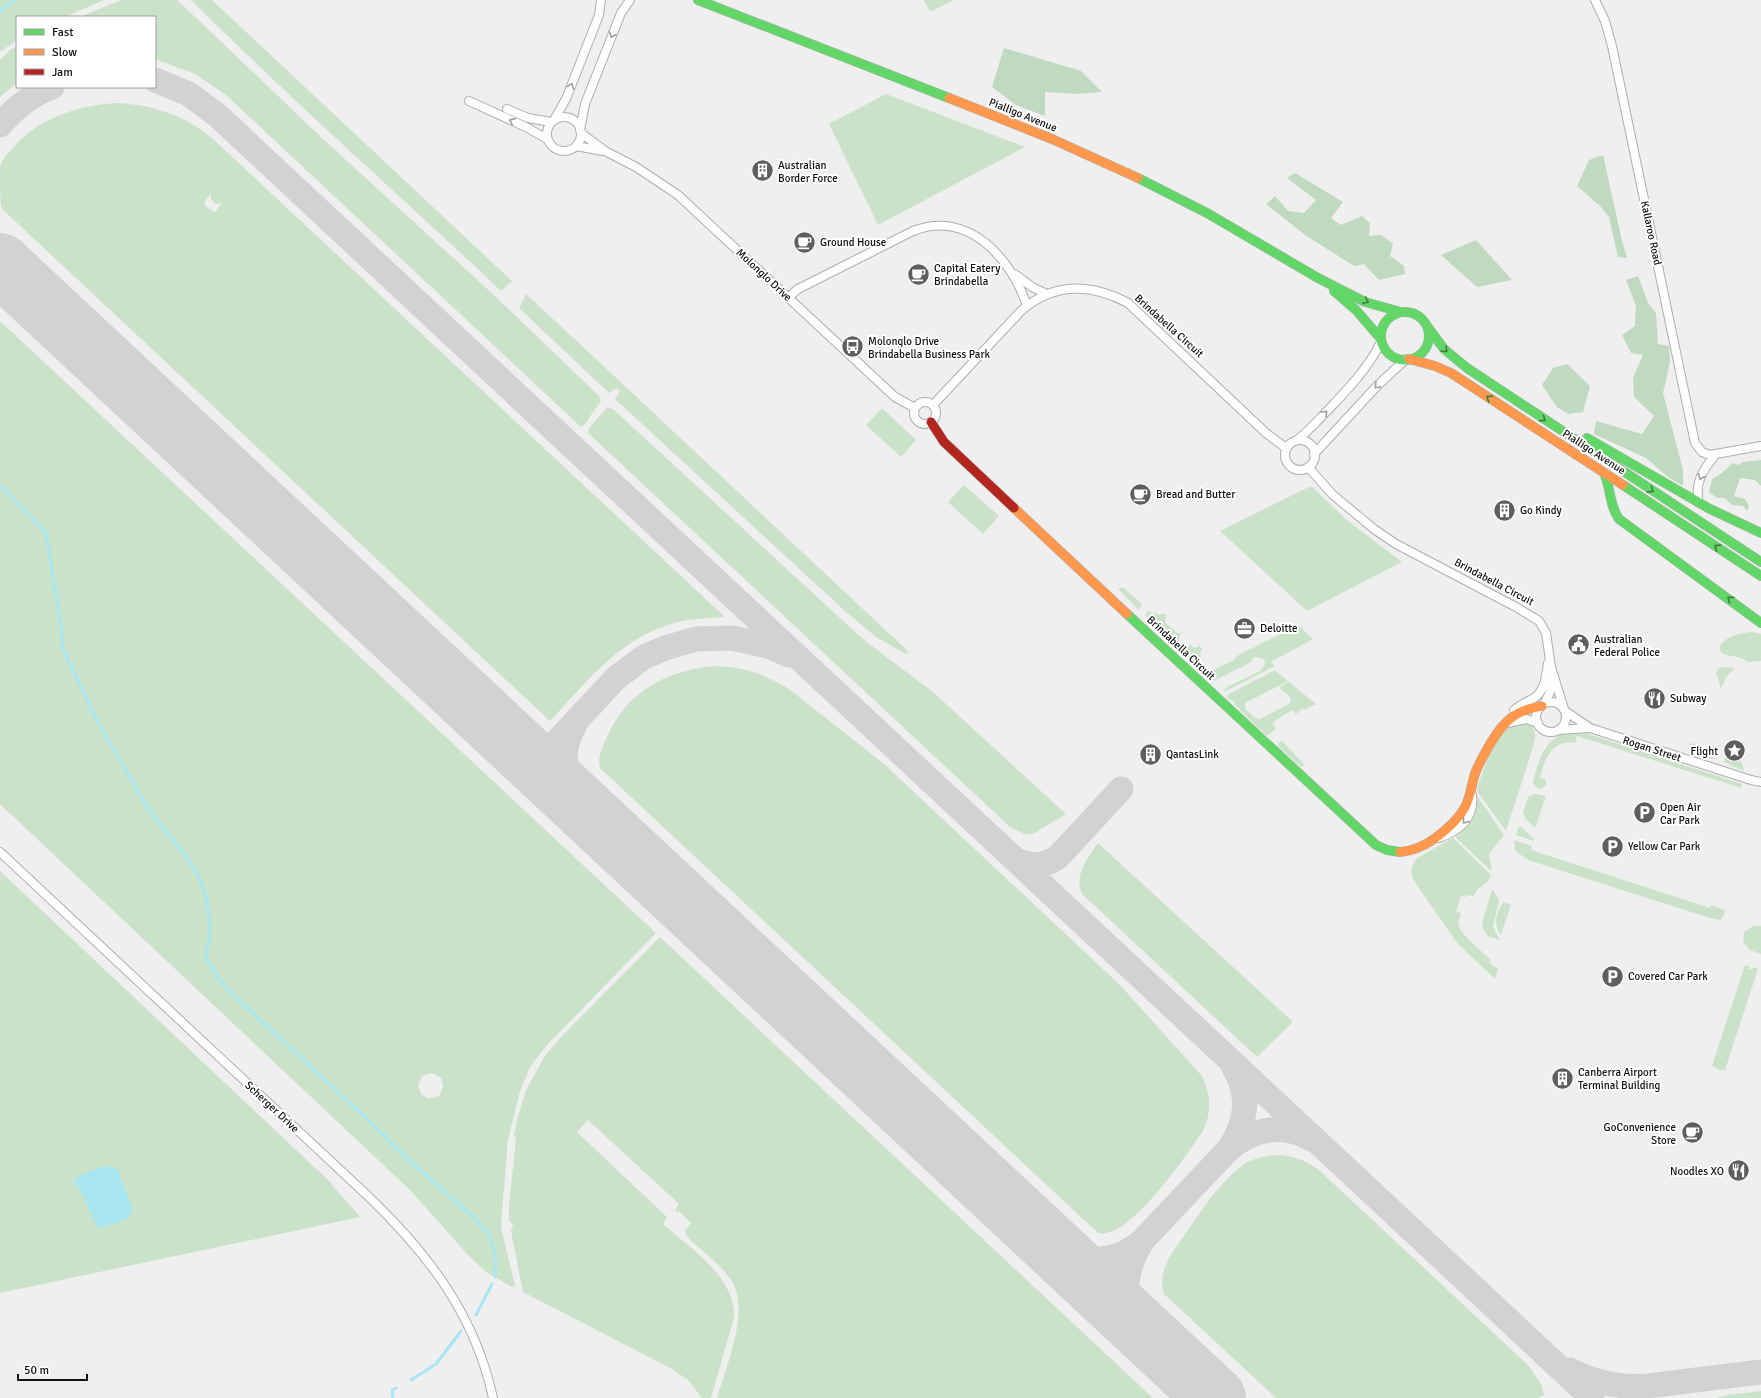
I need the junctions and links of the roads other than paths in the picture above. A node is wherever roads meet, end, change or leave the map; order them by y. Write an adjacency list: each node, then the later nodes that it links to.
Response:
1 (601, 0): 7 (street, one-way to 1)
2 (630, 0): 8 (street, one-way to 8)
3 (1595, 0): 29 (street, Kallaroo Road)
4 (702, 1): 13 (main road, Pialligo Avenue)
5 (469, 101): 9 (street, one-way to 5)
6 (507, 109): 7 (street)
7 (552, 121): 8 (street); 9 (street)
8 (580, 131): 10 (street); 11 (street, Molonglo Drive)
9 (547, 139): 10 (street)
10 (576, 146): 11 (street, Molonglo Drive)
11 (605, 151): 15 (street, Molonglo Drive)
12 (1011, 270): 14 (street); 15 (street); 16 (street)
13 (1318, 278): 17 (main road, Pialligo Avenue, one-way to 17); 19 (main road, Pialligo Avenue)
14 (1047, 294): 16 (street, Brindabella Circuit); 27 (street, Brindabella Circuit)
15 (788, 298): 23 (street, Molonglo Drive)
16 (1027, 306): 22 (street, Brindabella Circuit)
17 (1401, 312): 18 (main road); 19 (main road)
18 (1427, 326): 20 (main road); 21 (main road, Pialligo Avenue, one-way to 21)
19 (1381, 340): 20 (main road); 25 (street, one-way to 19)
20 (1408, 359): 28 (street, one-way to 28); 31 (main road, Pialligo Avenue, one-way to 20)
21 (1499, 389): 32 (main road); 34 (main road, Pialligo Avenue, one-way to 34)
22 (933, 405): 23 (street); 24 (street)
23 (915, 408): 24 (street)
24 (931, 422): 42 (main road, Brindabella Circuit)
25 (1297, 440): 27 (street); 28 (street)
26 (1761, 446): 29 (street)
27 (1286, 448): 30 (street)
28 (1314, 454): 30 (street)
29 (1715, 455): 32 (street, one-way to 32)
30 (1308, 467): 37 (street, Brindabella Circuit)
31 (1604, 473): 35 (main road, Pialligo Avenue, one-way to 31); 36 (main road, one-way to 31)
32 (1699, 503): 33 (main road)
33 (1761, 533)
34 (1761, 562)
35 (1761, 576)
36 (1761, 623)
37 (1549, 656): 38 (street, Brindabella Circuit); 42 (street)
38 (1551, 668): 39 (street); 40 (street, Brindabella Circuit)
39 (1543, 705): 40 (street); 41 (street); 42 (main road, Brindabella Circuit)
40 (1564, 710): 43 (street, Rogan Street); 44 (street)
41 (1538, 723): 42 (street); 44 (street)
42 (1502, 725)
43 (1590, 728): 44 (street, Rogan Street); 45 (street, Rogan Street)
44 (1558, 730)
45 (1761, 782)
46 (0, 852): 47 (street, Scherger Drive)
47 (493, 1398)

